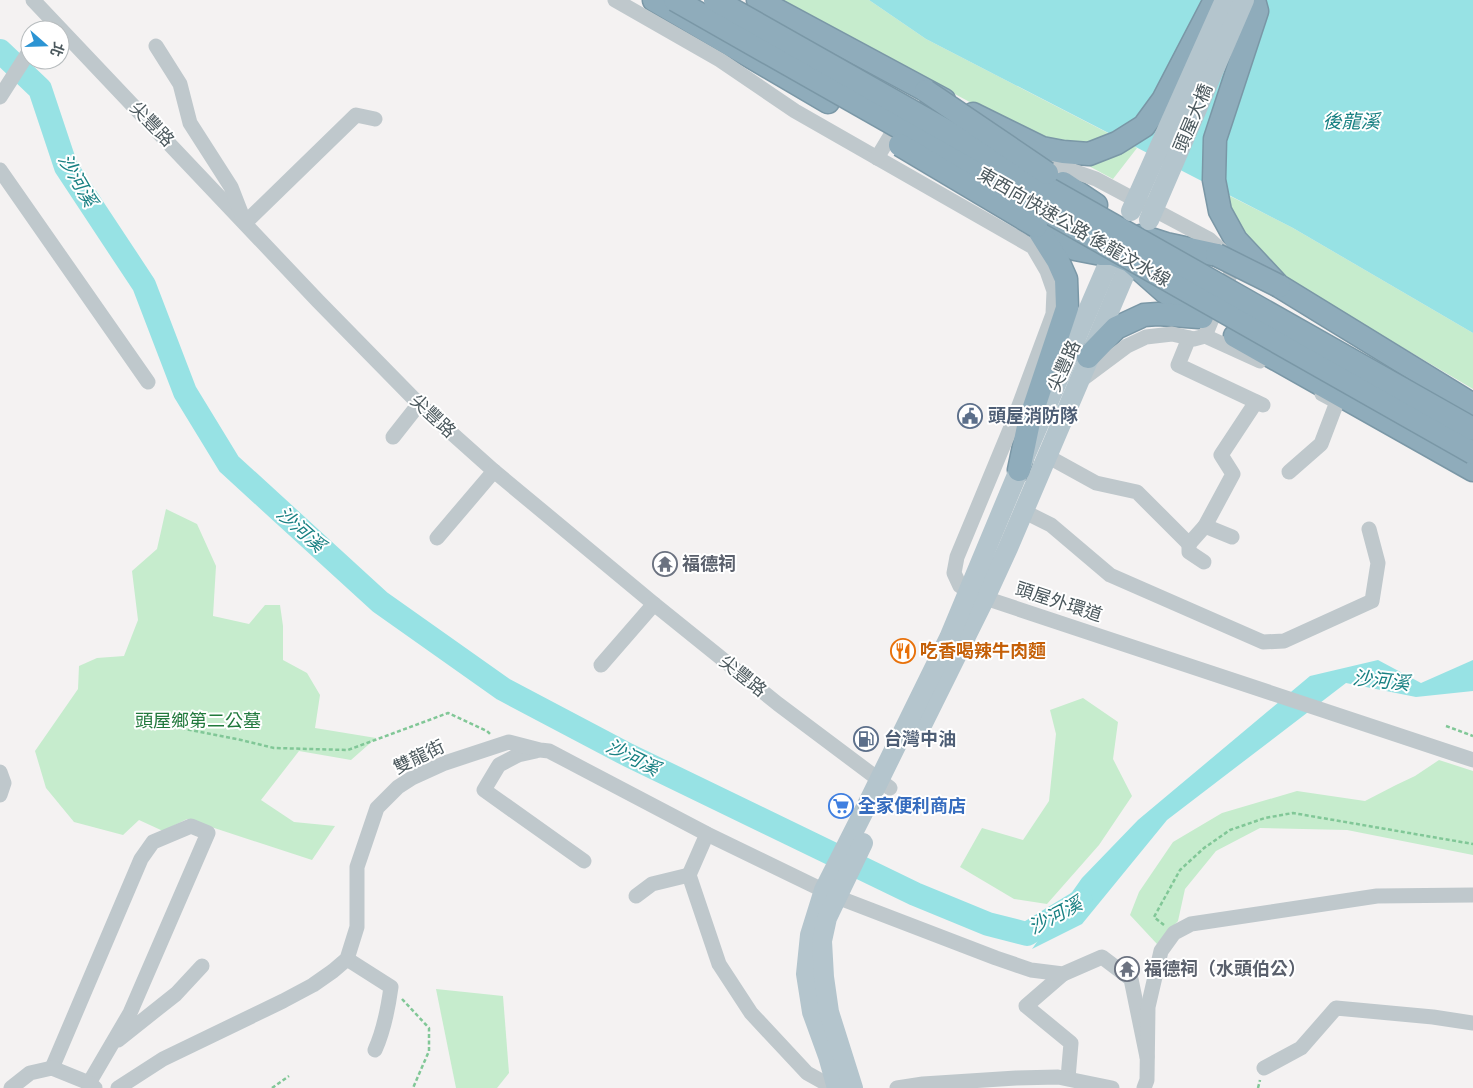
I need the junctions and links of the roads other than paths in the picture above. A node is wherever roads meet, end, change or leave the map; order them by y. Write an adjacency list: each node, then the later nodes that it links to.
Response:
1 (33, 0): 11 (street, 尖豐路)
2 (615, 0): 18 (street)
3 (654, 0): 22 (highway, bridge)
4 (675, 0): 34 (highway, 東西向快速公路 後龍汶水線, bridge)
5 (715, 0): 32 (highway, 東西向快速公路 後龍汶水線, bridge)
6 (758, 0): 15 (highway)
7 (1216, 0): 15 (highway, bridge)
8 (1225, 0): 21 (main road, 頭屋大橋, bridge)
9 (1244, 0): 21 (main road, 頭屋大橋, bridge)
10 (1254, 0): 24 (highway)
11 (45, 20)
12 (156, 46): 20 (street)
13 (70, 47): 20 (street, 尖豐路)
14 (20, 66): 16 (street)
15 (926, 91): 21 (highway, bridge)
16 (0, 97)
17 (374, 119): 20 (street)
18 (878, 158): 25 (street); 47 (street)
19 (0, 170): 28 (street)
20 (246, 223): 30 (street, 尖豐路)
21 (1136, 223): 23 (main road, 尖豐路); 24 (highway, bridge)
22 (1036, 226): 23 (highway); 36 (highway)
23 (1121, 257): 25 (highway); 27 (main road, 尖豐路); 36 (main road, 尖豐路)
24 (1279, 286): 31 (highway)
25 (1204, 327): 26 (street); 27 (highway); 37 (highway); 39 (street)
26 (1189, 338): 29 (street); 41 (street)
27 (1088, 357): 29 (main road, 尖豐路)
28 (148, 382)
29 (1079, 382): 35 (main road, 尖豐路)
30 (419, 404): 33 (street); 38 (street, 尖豐路)
31 (1473, 405)
32 (1473, 430)
33 (393, 437)
34 (1473, 453)
35 (1047, 456): 40 (main road, 尖豐路); 45 (street)
36 (1019, 470): 47 (main road, 尖豐路)
37 (1473, 470)
38 (494, 471): 44 (street); 48 (street, 尖豐路)
39 (1289, 472)
40 (1022, 511): 42 (street); 47 (main road, 尖豐路)
41 (1205, 526): 43 (street); 45 (street)
42 (1369, 529)
43 (1232, 537)
44 (437, 538)
45 (1189, 544): 46 (street)
46 (1204, 562)
47 (977, 594): 51 (street, 頭屋外環道); 53 (main road, 尖豐路)
48 (654, 604): 49 (street); 53 (street, 尖豐路)
49 (601, 666)
50 (540, 750): 55 (street, 雙龍街); 56 (street); 61 (street, 雙龍街)
51 (1473, 760)
52 (0, 772): 54 (street)
53 (885, 784): 58 (main road, 尖豐路)
54 (0, 796)
55 (707, 834): 57 (street); 58 (street, 雙龍街)
56 (584, 861)
57 (690, 876): 60 (street); 75 (street)
58 (830, 893): 63 (street, 雙龍街); 75 (main road); 76 (main road)
59 (1473, 894): 67 (street)
60 (636, 896)
61 (347, 959): 66 (street); 73 (street)
62 (202, 966): 65 (street)
63 (1063, 974): 67 (street); 70 (street)
64 (1473, 1023): 69 (street)
65 (111, 1045): 68 (street); 72 (street)
66 (375, 1050)
67 (1148, 1057): 79 (street)
68 (52, 1068): 72 (street); 74 (street)
69 (1264, 1068)
70 (1068, 1078): 71 (street); 78 (street)
71 (1017, 1083): 77 (street)
72 (92, 1086)
73 (127, 1086)
74 (11, 1088)
75 (835, 1088)
76 (852, 1088)
77 (897, 1088)
78 (1112, 1088)
79 (1144, 1088)

